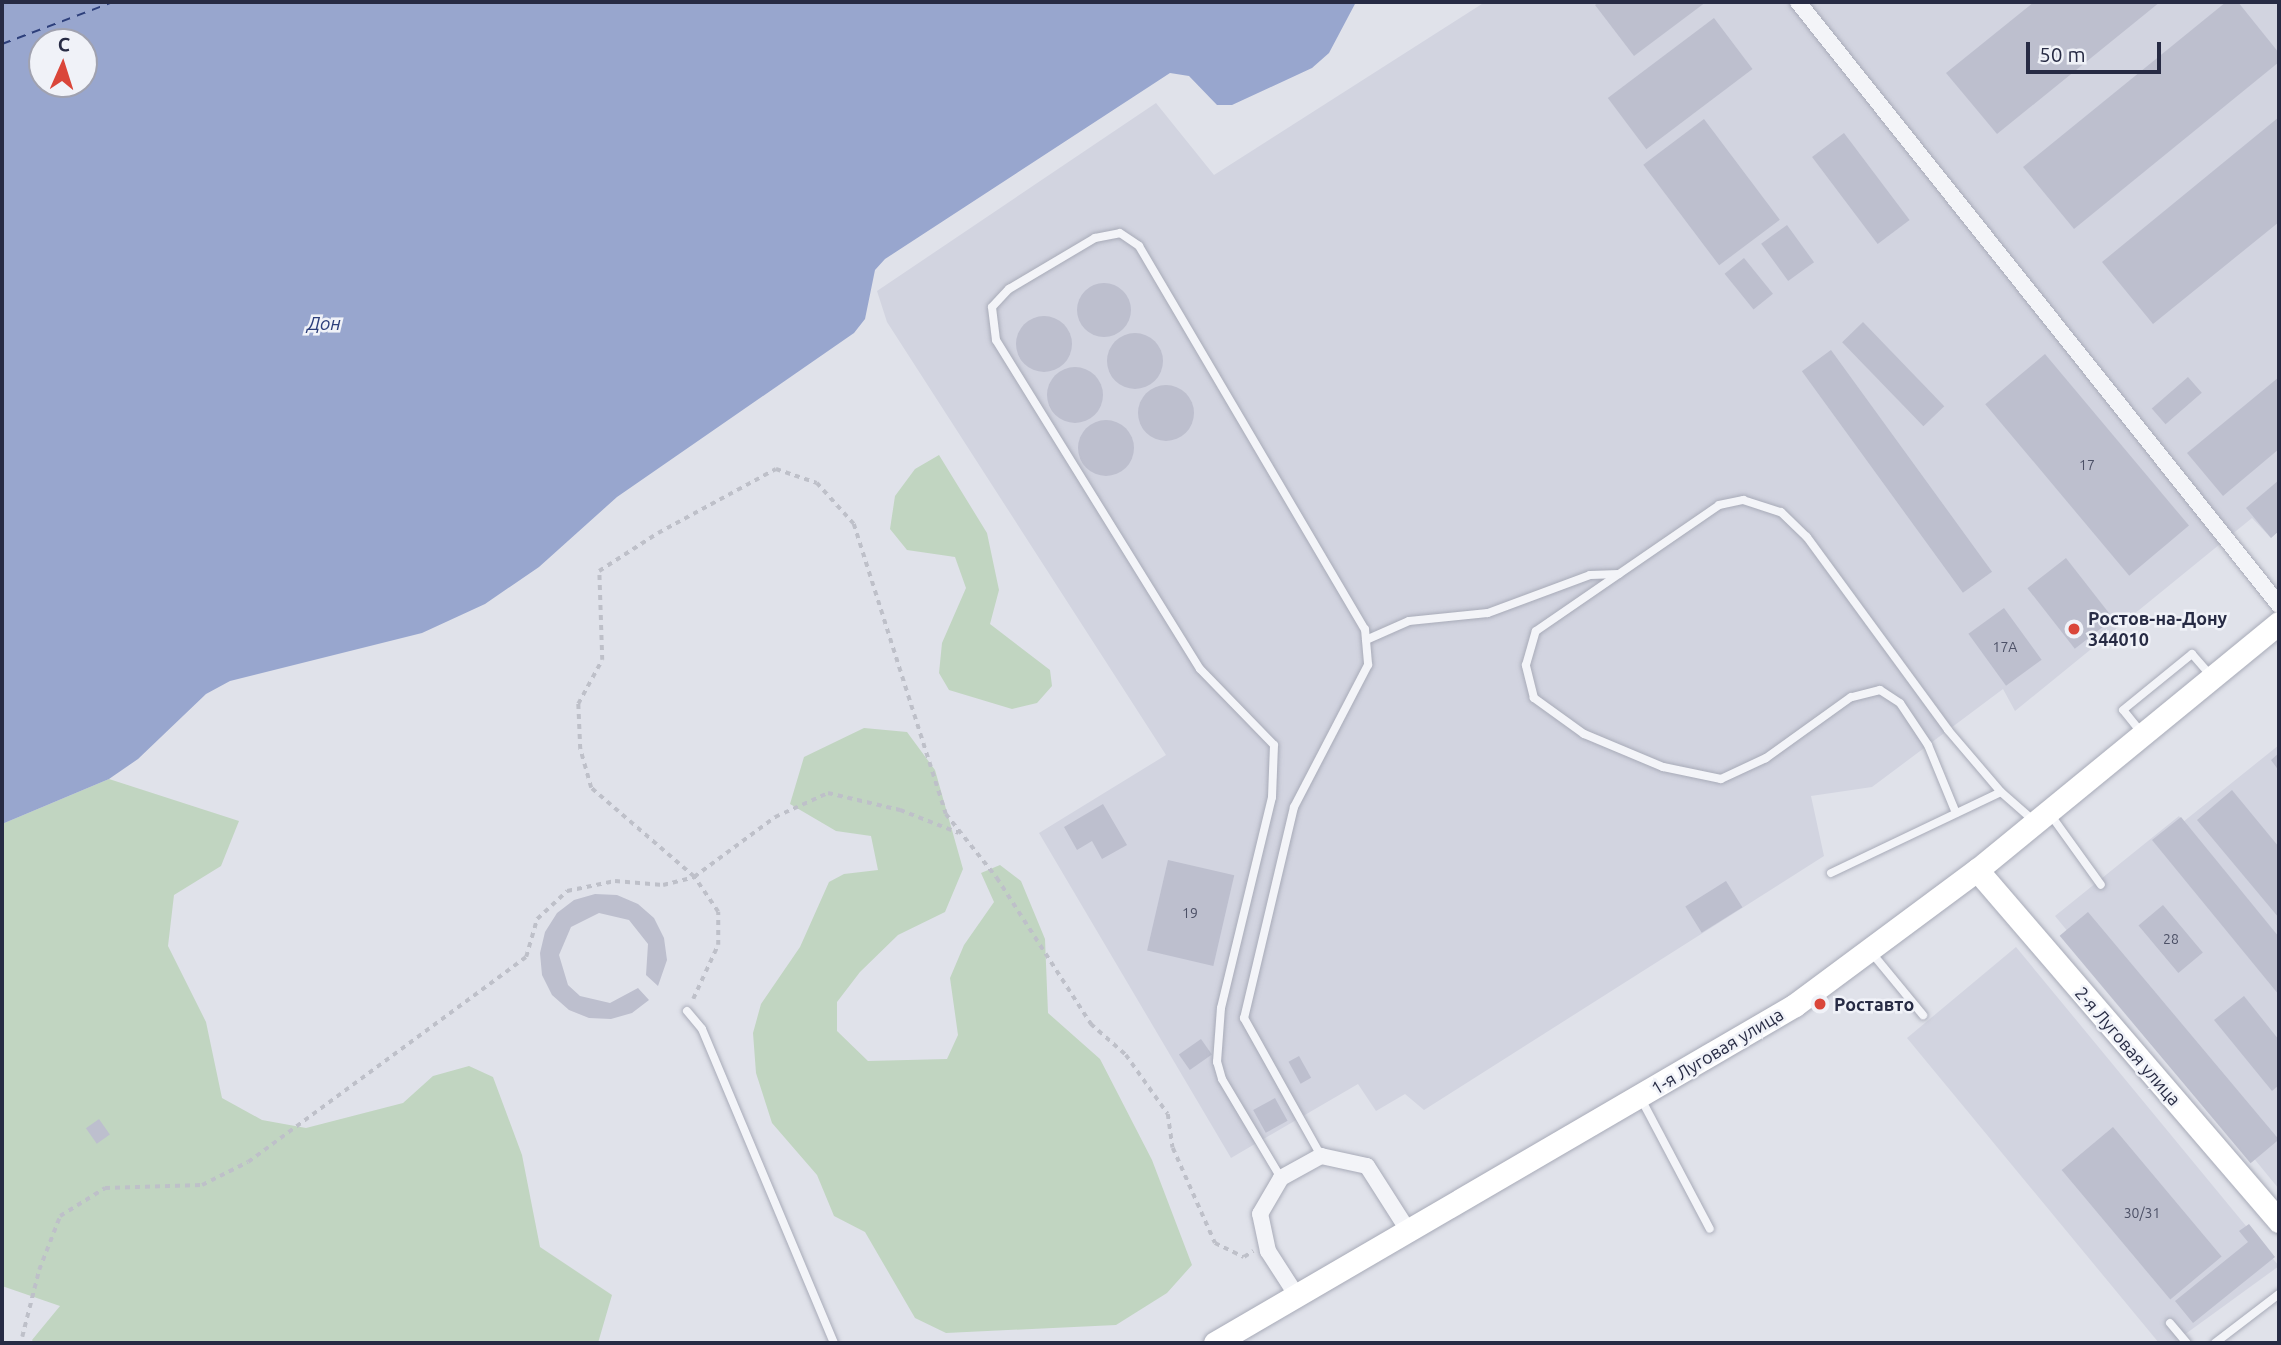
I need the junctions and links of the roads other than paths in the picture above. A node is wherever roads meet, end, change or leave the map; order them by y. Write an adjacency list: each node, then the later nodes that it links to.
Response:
1 (1798, 2): 3 (street)
2 (1619, 574): 5 (lane); 8 (lane); 9 (lane)
3 (2279, 605)
4 (2279, 623): 6 (main road, 1-я Луговая улица)
5 (1366, 640): 18 (lane); 19 (lane)
6 (2212, 678): 7 (main road, 1-я Луговая улица); 7 (lane)
7 (2143, 734): 10 (main road, 1-я Луговая улица)
8 (2001, 792): 9 (lane); 10 (lane)
9 (1956, 813): 12 (lane)
10 (2042, 817): 11 (main road, 1-я Луговая улица); 13 (lane)
11 (1977, 870): 14 (main road, 1-я Луговая улица); 20 (main road, 2-я Луговая улица)
12 (1831, 873)
13 (2101, 886)
14 (1870, 950): 16 (lane); 17 (main road, 1-я Луговая улица)
15 (687, 1011): 26 (lane)
16 (1923, 1015)
17 (1640, 1097): 21 (lane); 22 (main road, 1-я Луговая улица)
18 (1321, 1157): 19 (street); 22 (street)
19 (1281, 1178): 24 (street)
20 (2279, 1221)
21 (1710, 1229)
22 (1409, 1232): 24 (main road, 1-я Луговая улица)
23 (2279, 1294): 29 (lane)
24 (1297, 1296): 27 (main road, 1-я Луговая улица)
25 (2170, 1324): 28 (lane)
26 (834, 1343)
27 (1215, 1343)
28 (2186, 1343)
29 (2214, 1343)

